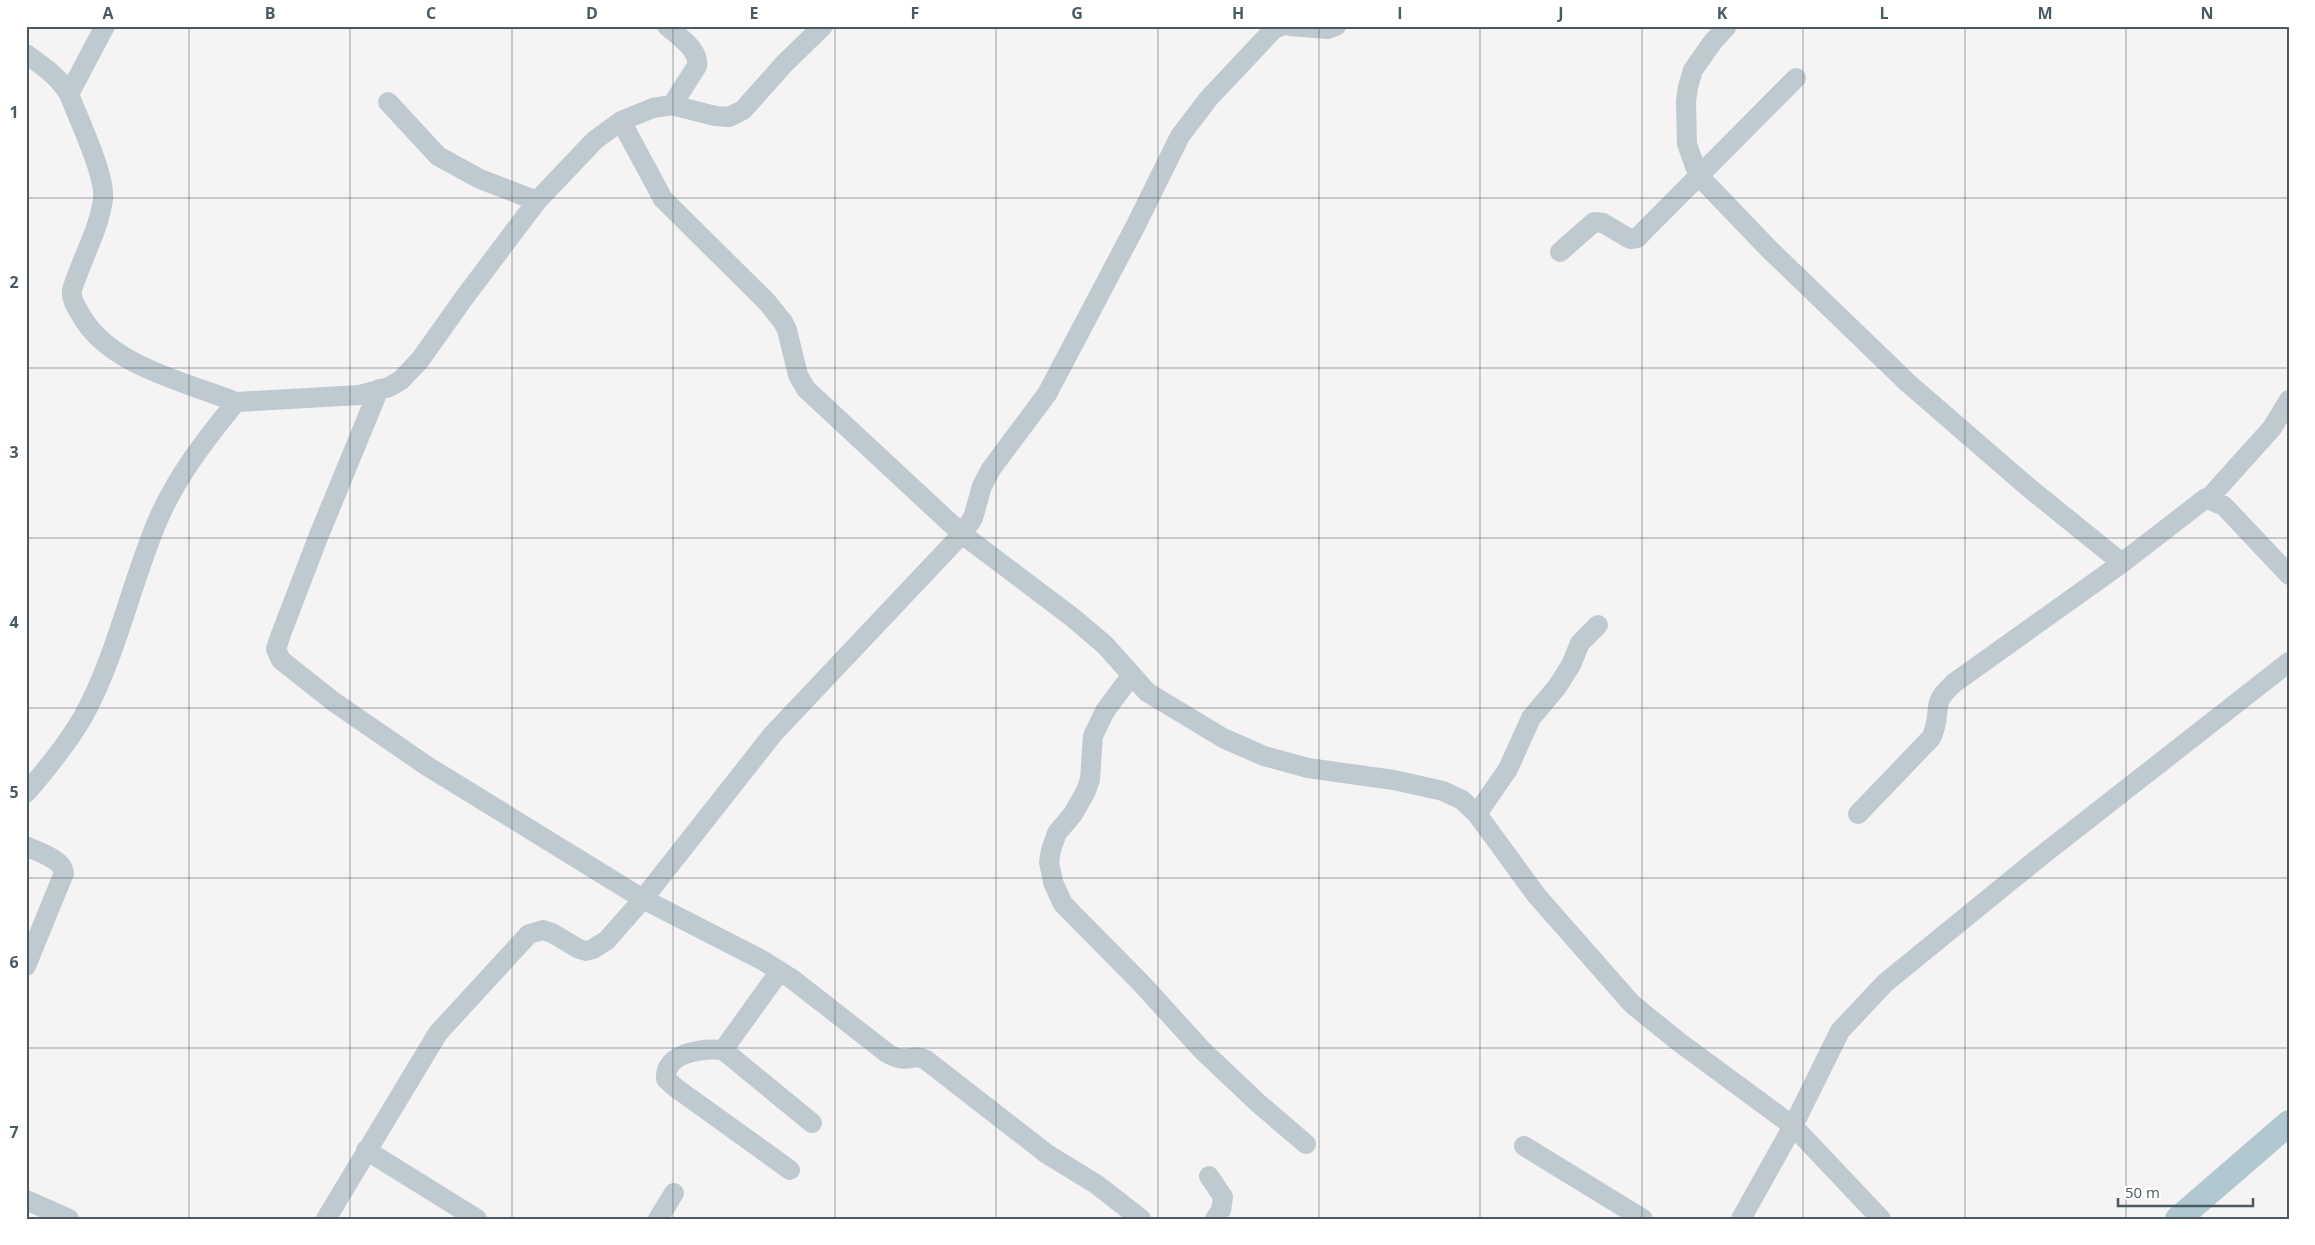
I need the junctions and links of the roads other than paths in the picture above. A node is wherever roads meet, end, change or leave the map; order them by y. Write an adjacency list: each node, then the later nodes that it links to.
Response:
1 (105, 26): 10 (street)
2 (667, 26): 12 (street)
3 (823, 26): 12 (street)
4 (1282, 26): 21 (street)
5 (1290, 26): 6 (street)
6 (1336, 26)
7 (1727, 26): 14 (street)
8 (26, 54): 10 (street)
9 (1796, 78): 14 (street)
10 (69, 94): 19 (street)
11 (388, 102): 15 (street)
12 (672, 105): 13 (street)
13 (621, 122): 15 (street); 21 (street)
14 (1698, 176): 16 (street); 22 (street)
15 (538, 201): 17 (street)
16 (1560, 252)
17 (379, 389): 19 (street); 31 (street)
18 (2289, 400): 20 (street)
19 (236, 402): 27 (street)
20 (2209, 498): 22 (street); 23 (street)
21 (962, 534): 26 (street); 31 (street)
22 (2122, 563): 29 (street)
23 (2289, 575)
24 (1598, 625): 28 (street)
25 (2289, 662): 37 (street)
26 (1130, 676): 28 (street); 38 (street)
27 (26, 793)
28 (1477, 814): 37 (street)
29 (1858, 814)
30 (26, 846): 32 (street)
31 (643, 899): 33 (street); 40 (street)
32 (26, 966)
33 (780, 971): 34 (street); 49 (street)
34 (723, 1050): 35 (street); 41 (street)
35 (812, 1123)
36 (2289, 1123): 54 (main road)
37 (1793, 1126): 52 (street); 53 (street)
38 (1306, 1144)
39 (1524, 1146): 51 (street)
40 (366, 1150): 46 (street); 47 (street)
41 (790, 1170)
42 (1209, 1176): 50 (street)
43 (674, 1193): 48 (street)
44 (26, 1200): 45 (street)
45 (68, 1219)
46 (326, 1219)
47 (477, 1219)
48 (658, 1219)
49 (1141, 1219)
50 (1216, 1219)
51 (1643, 1219)
52 (1741, 1219)
53 (1881, 1219)
54 (2178, 1219)

